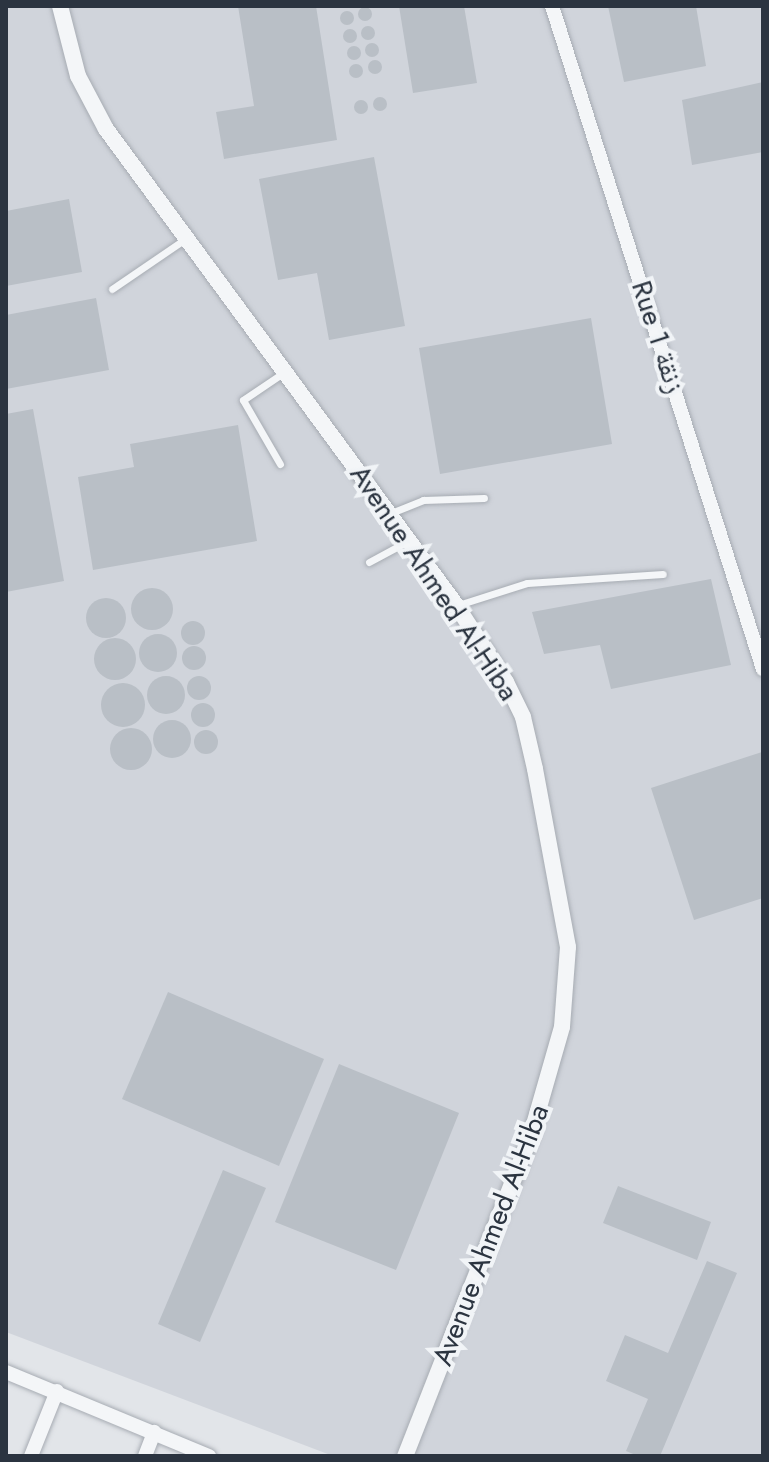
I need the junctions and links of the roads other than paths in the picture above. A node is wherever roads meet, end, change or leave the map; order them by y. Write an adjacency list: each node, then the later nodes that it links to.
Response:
1 (60, 6): 3 (street, Avenue Ahmed Al-Hiba)
2 (552, 6): 13 (street, Rue 1 زنقة)
3 (185, 239): 4 (lane); 5 (street, Avenue Ahmed Al-Hiba)
4 (112, 289)
5 (285, 372): 6 (lane); 8 (street, Avenue Ahmed Al-Hiba)
6 (280, 464)
7 (484, 498): 8 (lane)
8 (391, 513): 9 (street, Avenue Ahmed Al-Hiba)
9 (410, 540): 10 (lane); 12 (street, Avenue Ahmed Al-Hiba)
10 (369, 562)
11 (663, 574): 12 (lane)
12 (456, 605): 20 (street, Avenue Ahmed Al-Hiba)
13 (763, 669)
14 (6, 1372): 15 (street)
15 (57, 1391): 16 (street); 17 (street)
16 (154, 1432): 18 (street); 19 (street)
17 (31, 1456)
18 (145, 1456)
19 (209, 1456)
20 (405, 1456)

